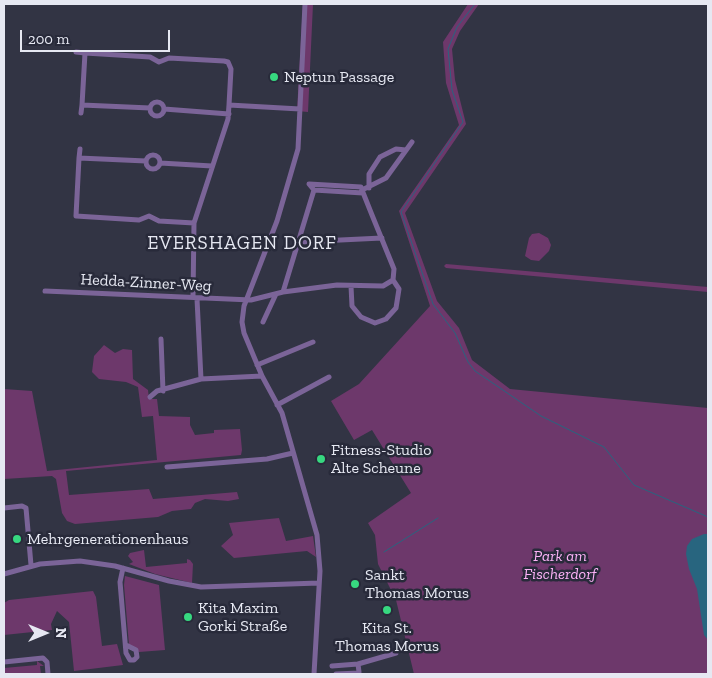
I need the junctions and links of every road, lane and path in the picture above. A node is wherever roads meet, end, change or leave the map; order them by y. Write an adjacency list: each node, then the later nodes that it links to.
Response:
1 (305, 4): 8 (street)
2 (76, 52): 3 (street)
3 (85, 53): 4 (street); 5 (street)
4 (82, 105): 6 (street); 9 (street)
5 (229, 105): 8 (street); 10 (street)
6 (150, 108): 7 (street); 7 (street)
7 (164, 109): 10 (street)
8 (300, 109): 29 (street)
9 (81, 113)
10 (229, 114): 17 (street)
11 (412, 142): 13 (street)
12 (80, 149): 14 (street)
13 (406, 150): 18 (street); 18 (street)
14 (79, 158): 15 (street); 20 (street)
15 (146, 161): 16 (street); 16 (street)
16 (160, 163): 17 (street)
17 (212, 166): 20 (street)
18 (369, 188): 19 (street)
19 (363, 191): 21 (street); 22 (street)
20 (194, 223): 28 (street)
21 (382, 238): 22 (street); 23 (street)
22 (299, 242): 26 (street)
23 (393, 280): 24 (street, Hedda-Zinner-Weg); 24 (street)
24 (351, 286): 26 (street, Hedda-Zinner-Weg)
25 (46, 291): 28 (street, Hedda-Zinner-Weg)
26 (283, 292): 27 (street, Hedda-Zinner-Weg)
27 (276, 294): 29 (street, Hedda-Zinner-Weg); 30 (street)
28 (195, 298): 29 (street, Hedda-Zinner-Weg); 36 (street)
29 (246, 300): 33 (street)
30 (263, 322)
31 (161, 339): 37 (street)
32 (312, 342): 33 (street)
33 (257, 365): 34 (street)
34 (262, 376): 36 (street); 39 (street)
35 (329, 377): 39 (street)
36 (201, 379): 37 (street)
37 (163, 391): 38 (street)
38 (150, 397)
39 (277, 405): 40 (street)
40 (293, 453): 41 (street); 46 (street)
41 (167, 467)
42 (4, 508): 43 (street)
43 (31, 565): 44 (street); 45 (street)
44 (123, 568): 46 (street); 47 (street)
45 (4, 574)
46 (319, 584): 54 (street)
47 (126, 645)
48 (396, 653): 50 (street)
49 (4, 662): 53 (street)
50 (358, 664): 51 (street); 52 (street)
51 (332, 666)
52 (359, 673): 55 (street)
53 (48, 674)
54 (314, 674)
55 (336, 674)

